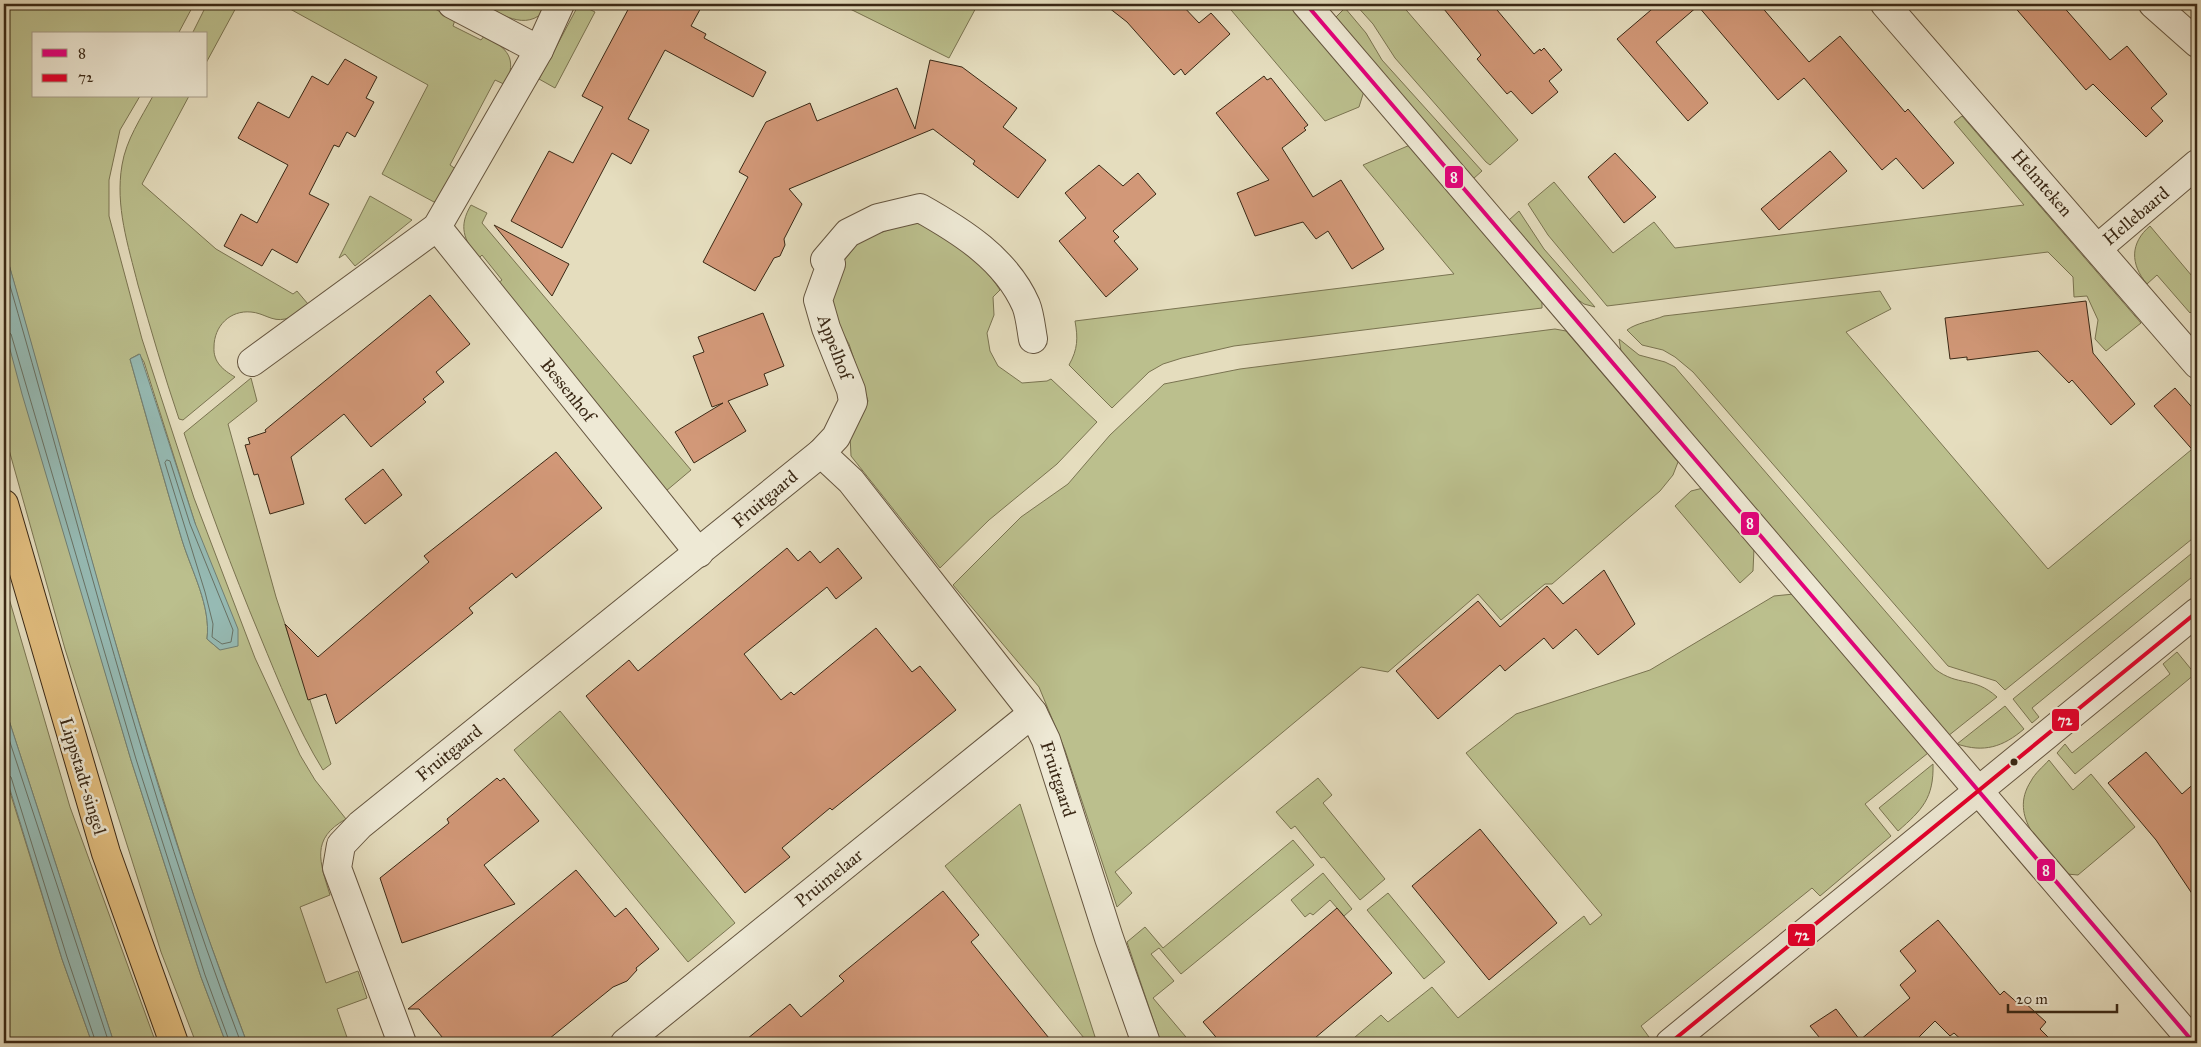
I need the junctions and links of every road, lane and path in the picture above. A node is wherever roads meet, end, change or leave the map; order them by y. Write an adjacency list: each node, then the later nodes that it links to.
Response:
1 (452, 4): 7 (street)
2 (560, 4): 7 (street)
3 (1306, 4): 19 (street)
4 (1885, 4): 10 (street, Helmteken)
5 (2152, 4): 6 (street)
6 (2197, 43)
7 (539, 50): 9 (street)
8 (2197, 164): 10 (street, Hellebaard)
9 (437, 227): 12 (street); 16 (street, Bessenhof)
10 (2098, 248): 13 (street, Helmteken)
11 (1033, 339): 14 (street, Appelhof)
12 (252, 362)
13 (2197, 364)
14 (821, 453): 16 (street, Fruitgaard); 18 (street, Fruitgaard)
15 (4, 504): 20 (main road, Lippstadt-singel)
16 (699, 553): 21 (street, Fruitgaard)
17 (2197, 612): 19 (street)
18 (1033, 713): 22 (street, Pruimelaar); 23 (street, Fruitgaard)
19 (1978, 791): 24 (street); 25 (street)
20 (174, 1043)
21 (402, 1043)
22 (625, 1043)
23 (1146, 1043)
24 (1671, 1043)
25 (2194, 1043)

